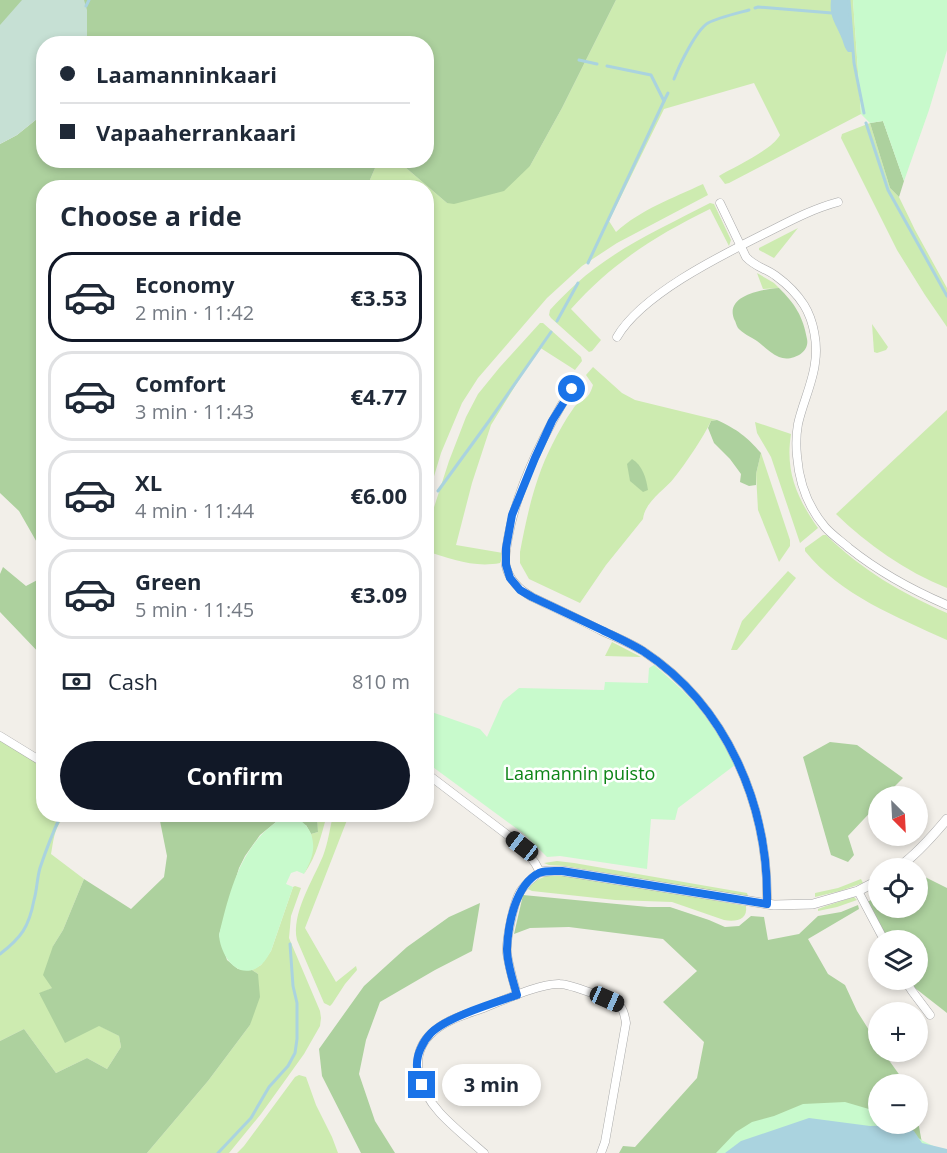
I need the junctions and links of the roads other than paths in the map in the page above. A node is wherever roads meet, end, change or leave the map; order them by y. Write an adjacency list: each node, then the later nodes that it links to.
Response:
1 (838, 202): 3 (street)
2 (720, 203): 3 (street)
3 (740, 246): 4 (street); 6 (street)
4 (617, 337)
5 (572, 389): 15 (street)
6 (947, 605)
7 (0, 735): 8 (street)
8 (36, 758)
9 (434, 779): 12 (street)
10 (947, 819): 11 (street)
11 (912, 858)
12 (540, 872): 15 (street); 18 (street)
13 (868, 886): 14 (street)
14 (858, 891): 15 (street); 16 (street)
15 (767, 904)
16 (879, 930)
17 (911, 990): 19 (street)
18 (517, 995): 20 (street); 21 (street)
19 (930, 1015)
20 (484, 1153)
21 (601, 1153)

